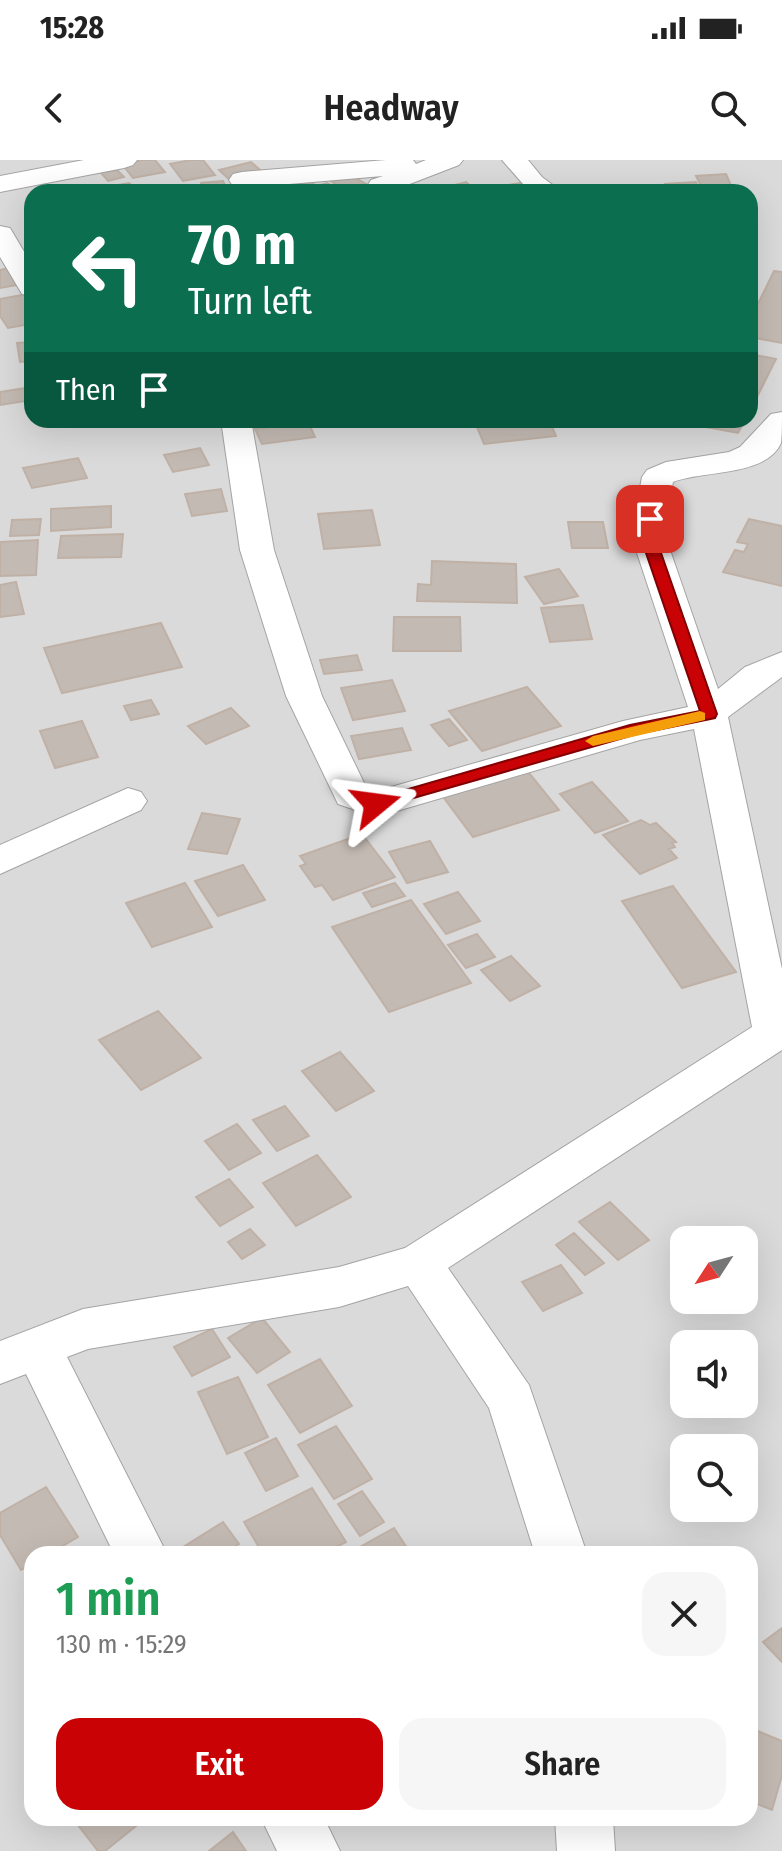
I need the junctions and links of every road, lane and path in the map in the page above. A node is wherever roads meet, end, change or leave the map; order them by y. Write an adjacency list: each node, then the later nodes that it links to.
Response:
1 (124, 160): 7 (street)
2 (366, 160): 5 (street)
3 (515, 160): 9 (street)
4 (441, 163): 5 (street); 8 (street)
5 (404, 165): 6 (street)
6 (242, 180)
7 (0, 184)
8 (385, 184)
9 (535, 184)
10 (0, 234): 11 (street)
11 (24, 274)
12 (782, 421): 15 (street)
13 (237, 428): 15 (street)
14 (782, 663): 15 (street)
15 (709, 714): 18 (street)
16 (128, 801): 17 (street)
17 (0, 861)
18 (778, 1032): 19 (street)
19 (419, 1263): 20 (street); 22 (street)
20 (19, 1355): 21 (street)
21 (136, 1546)
22 (558, 1546)
23 (295, 1826): 25 (street)
24 (584, 1826): 26 (street)
25 (311, 1851)
26 (586, 1851)

